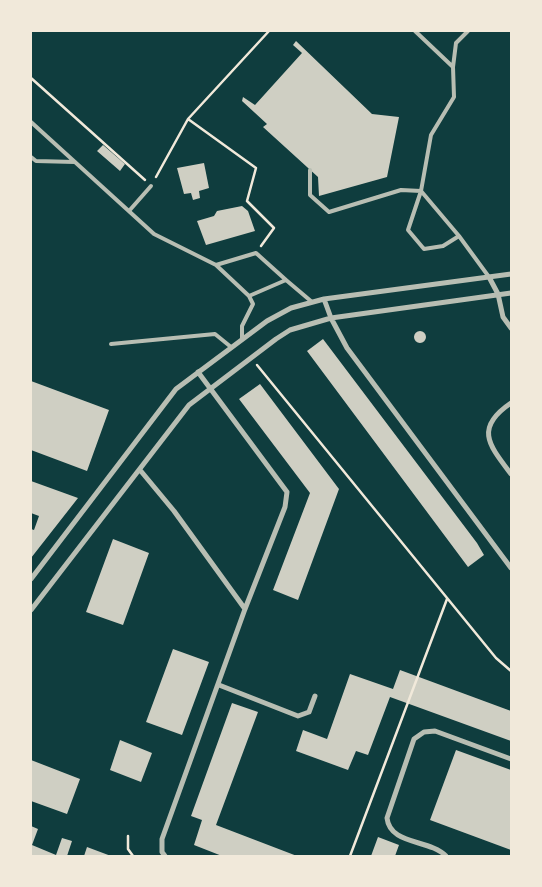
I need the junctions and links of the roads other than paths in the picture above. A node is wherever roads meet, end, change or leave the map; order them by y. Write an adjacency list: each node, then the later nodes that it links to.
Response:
1 (415, 31): 3 (lane)
2 (468, 31): 3 (lane)
3 (453, 66): 9 (lane)
4 (31, 122): 6 (lane)
5 (31, 157): 6 (lane)
6 (75, 162): 10 (lane)
7 (310, 170): 9 (lane)
8 (151, 186): 10 (lane)
9 (421, 191): 11 (lane); 11 (lane)
10 (129, 211): 12 (lane)
11 (459, 236): 14 (lane)
12 (216, 265): 15 (lane); 18 (lane)
13 (511, 274): 14 (street)
14 (489, 277): 17 (street); 19 (street)
15 (286, 280): 18 (lane); 20 (lane)
16 (511, 293): 17 (street)
17 (498, 294): 21 (street); 22 (street)
18 (249, 296): 23 (lane)
19 (324, 299): 20 (street); 21 (street)
20 (312, 302): 23 (street)
21 (331, 318): 27 (street); 31 (street)
22 (511, 328)
23 (242, 339): 25 (street)
24 (111, 344): 25 (lane)
25 (231, 348): 26 (street)
26 (198, 372): 27 (street); 32 (street)
27 (210, 387): 29 (street); 33 (street)
28 (511, 403): 30 (street)
29 (140, 470): 33 (street); 34 (street)
30 (511, 474)
31 (511, 568)
32 (31, 579)
33 (245, 609): 35 (street)
34 (31, 610)
35 (218, 685): 36 (street); 38 (street)
36 (315, 696)
37 (511, 758): 39 (street)
38 (165, 856)
39 (446, 856)

